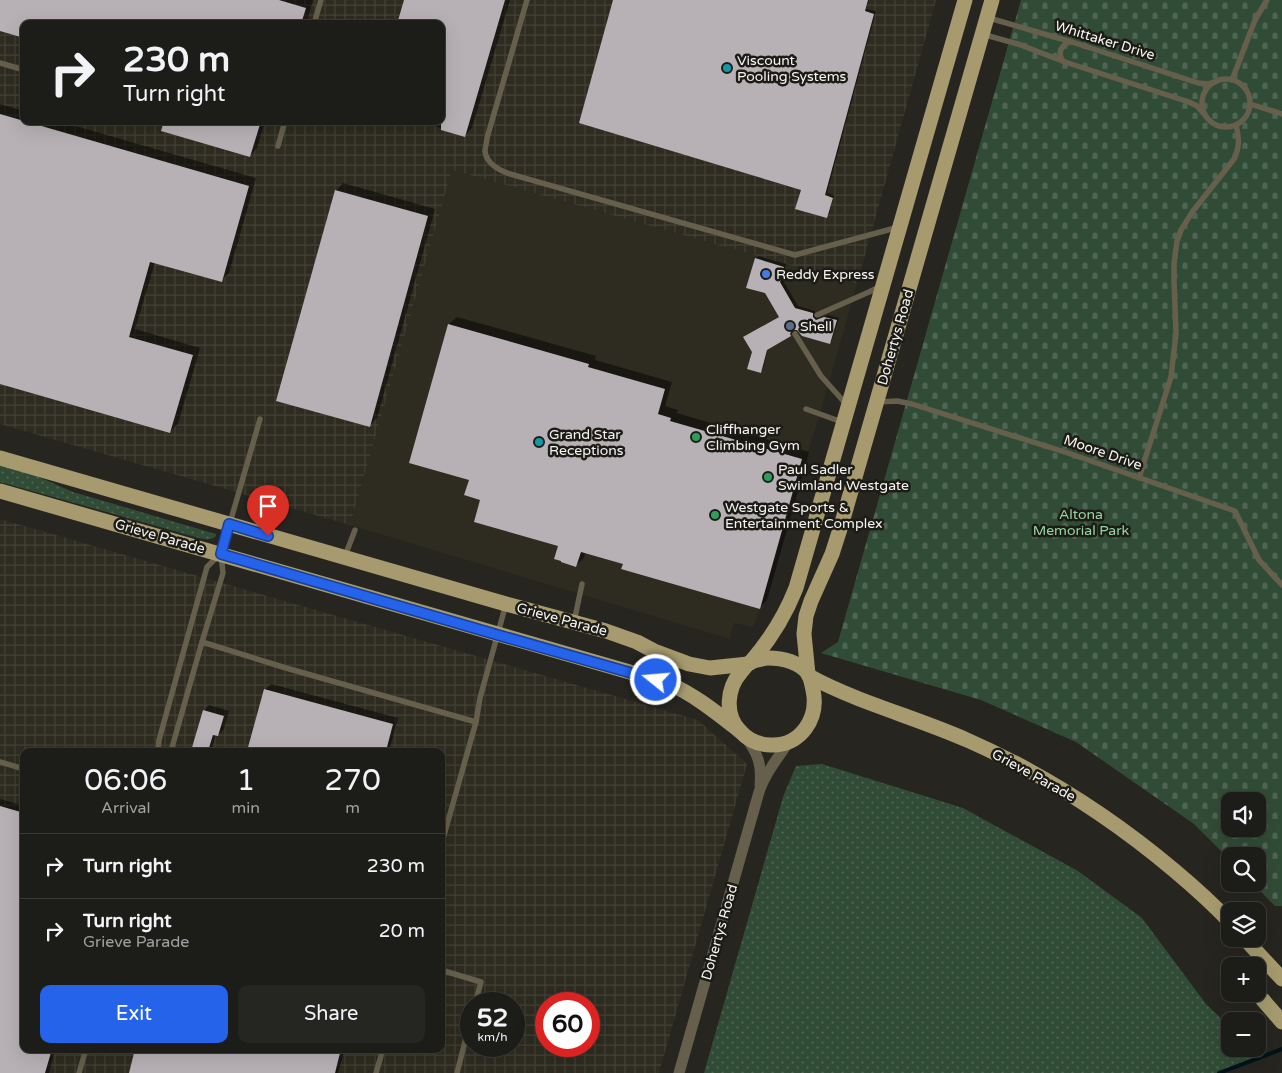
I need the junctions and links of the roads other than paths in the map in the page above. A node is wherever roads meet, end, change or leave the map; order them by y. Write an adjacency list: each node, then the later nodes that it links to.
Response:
1 (321, 0): 9 (lane)
2 (528, 0): 23 (lane)
3 (960, 0): 8 (street)
4 (965, 0): 8 (main road, Dohertys Road)
5 (992, 0): 7 (main road, Dohertys Road)
6 (1267, 0): 15 (lane)
7 (987, 17): 8 (main road); 10 (main road, Dohertys Road); 11 (lane, Whittaker Drive)
8 (959, 19): 10 (main road); 23 (main road, Dohertys Road)
9 (315, 20)
10 (982, 34): 12 (lane); 27 (main road, Dohertys Road)
11 (1072, 42): 12 (lane); 16 (lane, Whittaker Drive)
12 (1065, 62): 18 (lane)
13 (0, 63): 14 (lane)
14 (20, 69)
15 (1232, 80): 16 (lane); 17 (lane)
16 (1216, 82): 18 (lane)
17 (1250, 104): 19 (lane); 21 (lane)
18 (1204, 114): 21 (lane)
19 (1282, 114)
20 (284, 125): 22 (lane)
21 (1236, 125): 33 (lane)
22 (278, 146)
23 (901, 226): 24 (main road, Dohertys Road)
24 (884, 284): 25 (lane); 28 (main road, Dohertys Road)
25 (817, 315)
26 (795, 334): 28 (lane)
27 (876, 403): 33 (lane, Moore Drive); 46 (main road, Dohertys Road)
28 (849, 407): 31 (main road, Dohertys Road)
29 (806, 409): 31 (lane)
30 (260, 419): 35 (lane)
31 (844, 423): 45 (main road, Dohertys Road)
32 (0, 458): 35 (main road, Grieve Parade)
33 (1140, 478): 40 (lane, Moore Drive)
34 (0, 490): 37 (main road, Grieve Parade)
35 (229, 524): 37 (lane); 38 (main road, Grieve Parade)
36 (355, 530): 38 (lane)
37 (221, 554): 43 (main road, Grieve Parade); 44 (lane); 50 (lane)
38 (344, 558): 41 (main road, Grieve Parade)
39 (582, 584): 42 (lane)
40 (1282, 585)
41 (506, 604): 42 (main road, Grieve Parade); 43 (lane)
42 (574, 622): 45 (main road, Grieve Parade)
43 (498, 635): 47 (lane); 48 (main road, Grieve Parade)
44 (202, 642): 47 (lane); 51 (lane)
45 (749, 664): 46 (main road); 48 (main road)
46 (808, 675): 49 (main road); 56 (main road, Grieve Parade)
47 (476, 722): 55 (lane)
48 (742, 733): 49 (main road); 54 (street, Dohertys Road)
49 (791, 741): 54 (street, Dohertys Road)
50 (159, 748)
51 (172, 748)
52 (0, 762): 53 (lane)
53 (20, 768)
54 (759, 792): 69 (street, Dohertys Road)
55 (445, 832)
56 (1221, 913)
57 (1252, 947): 59 (main road)
58 (445, 971): 60 (lane)
59 (1282, 979)
60 (478, 992)
61 (1265, 1002): 62 (main road)
62 (1282, 1022)
63 (85, 1053): 66 (lane)
64 (382, 1053): 67 (lane)
65 (461, 1057): 68 (lane)
66 (79, 1073)
67 (376, 1073)
68 (457, 1073)
69 (679, 1073)

